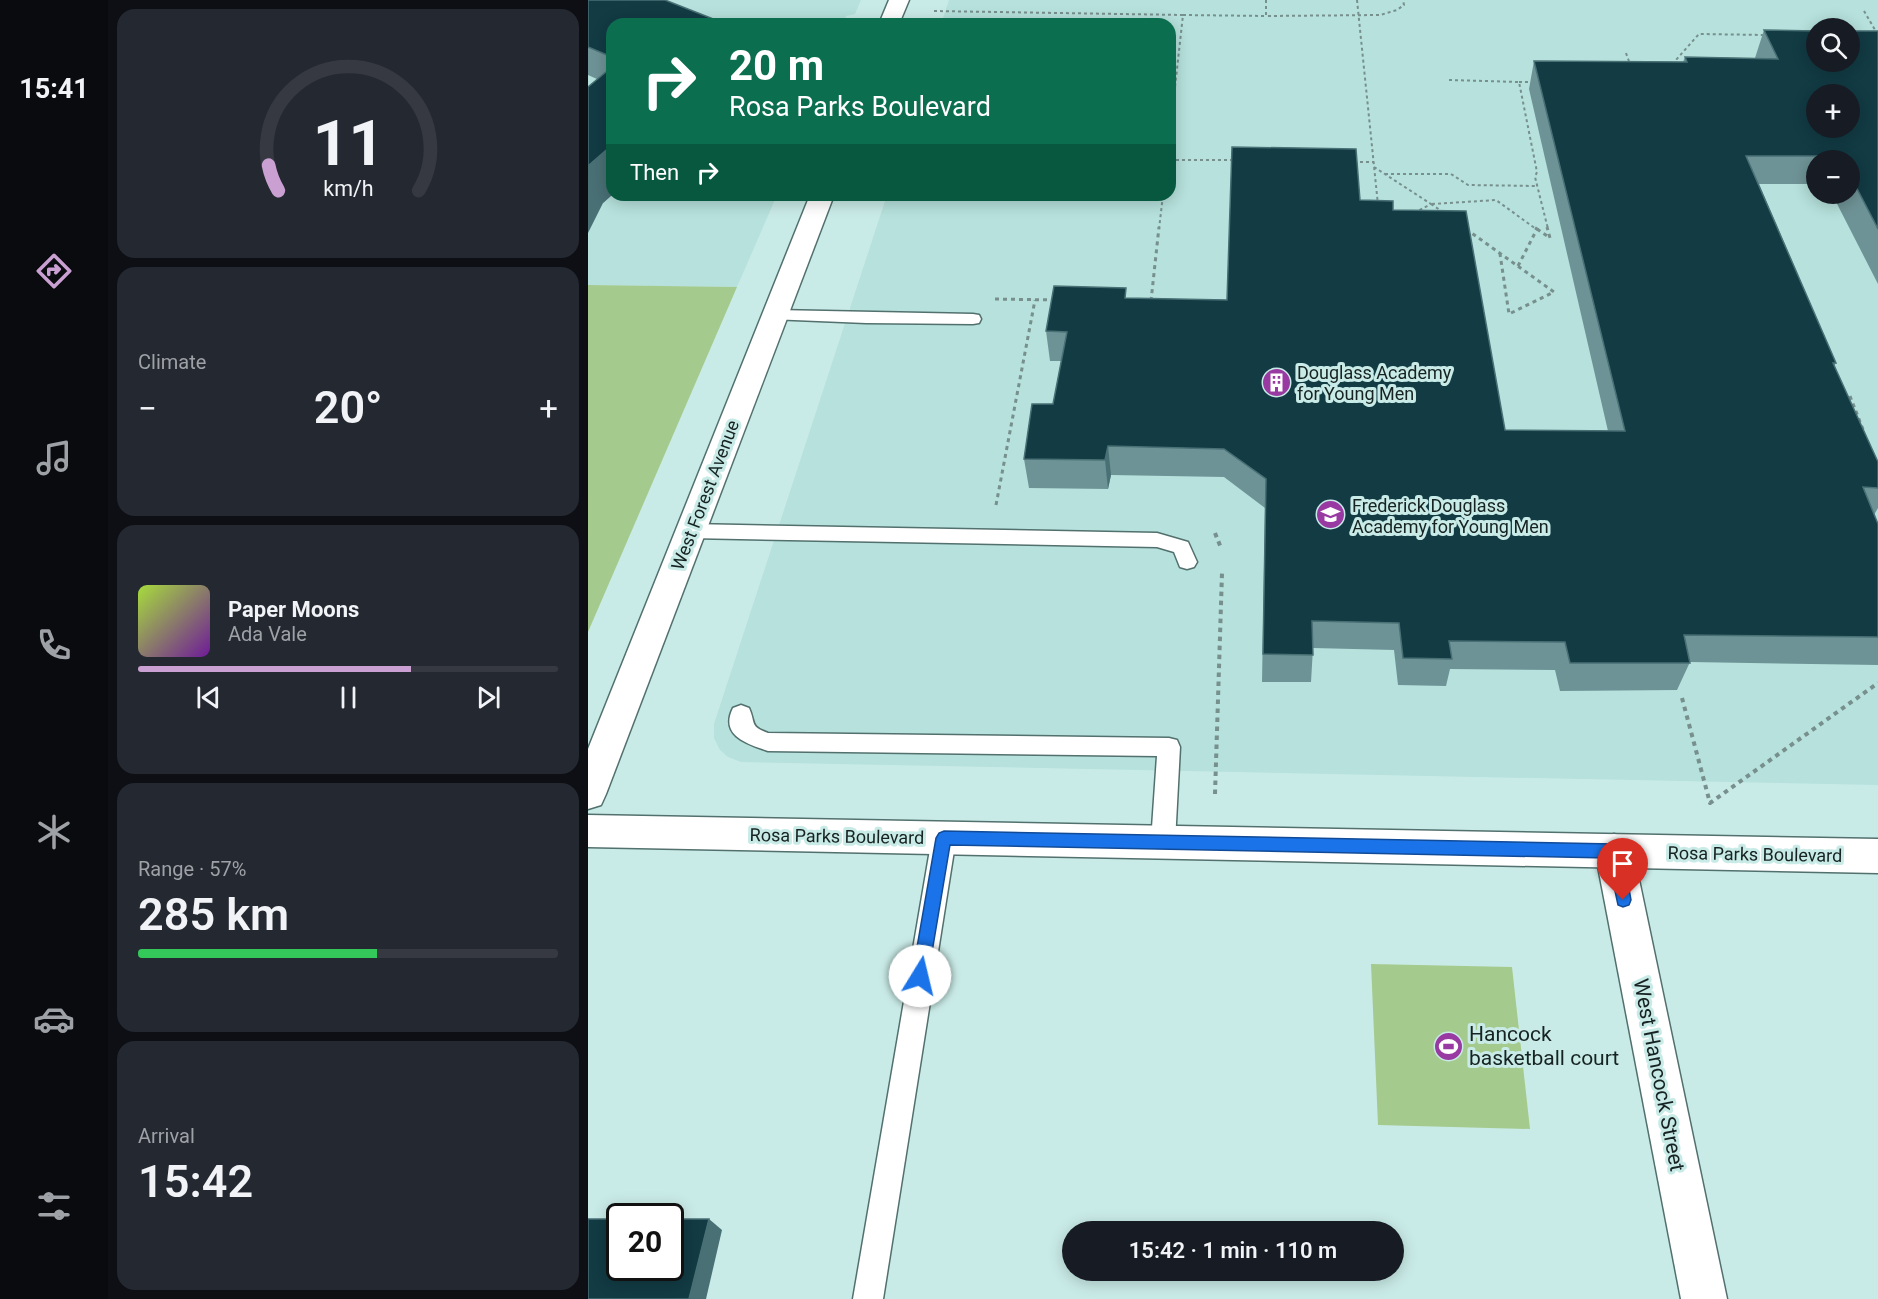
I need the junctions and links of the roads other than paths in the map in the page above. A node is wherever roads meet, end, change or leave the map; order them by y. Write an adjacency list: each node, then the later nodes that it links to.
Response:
1 (899, 0): 2 (street)
2 (892, 18)
3 (820, 201): 4 (street, West Forest Avenue)
4 (776, 315): 5 (lane); 6 (street, West Forest Avenue)
5 (973, 319)
6 (690, 531): 7 (lane); 9 (street, West Forest Avenue)
7 (1187, 562)
8 (741, 714): 12 (lane)
9 (588, 794)
10 (588, 831): 11 (street, Rosa Parks Boulevard)
11 (944, 838): 12 (street, Rosa Parks Boulevard); 15 (lane)
12 (1163, 842): 13 (street, Rosa Parks Boulevard)
13 (1614, 851): 14 (street, Rosa Parks Boulevard); 16 (street, West Hancock Street)
14 (1878, 856)
15 (868, 1299)
16 (1704, 1299)

